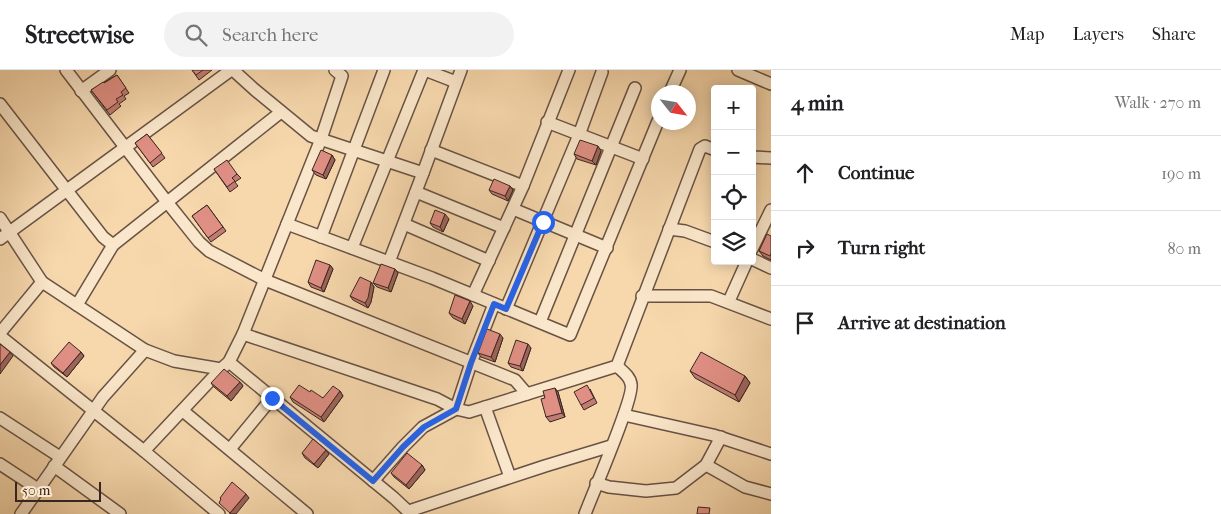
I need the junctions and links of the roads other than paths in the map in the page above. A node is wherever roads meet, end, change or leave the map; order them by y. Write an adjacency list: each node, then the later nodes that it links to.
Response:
1 (66, 70): 16 (street)
2 (110, 70): 16 (street)
3 (232, 70): 18 (street); 23 (street)
4 (335, 70): 22 (street)
5 (384, 70): 25 (street)
6 (425, 70): 12 (street); 31 (street)
7 (461, 70): 12 (street)
8 (569, 70): 19 (street)
9 (680, 70): 14 (street)
10 (738, 70): 13 (street)
11 (602, 72): 21 (street)
12 (456, 82): 27 (street)
13 (771, 84)
14 (673, 85)
15 (635, 88): 24 (street)
16 (81, 91): 23 (street)
17 (0, 104): 34 (street)
18 (281, 112): 22 (street); 36 (street)
19 (547, 122): 21 (street); 33 (street)
20 (654, 130): 30 (street)
21 (579, 135): 24 (street); 40 (street)
22 (321, 139): 25 (street); 41 (street)
23 (126, 147): 34 (street); 36 (street)
24 (610, 147): 30 (street); 46 (street)
25 (353, 149): 31 (street); 47 (street)
26 (711, 149): 44 (street)
27 (431, 150): 32 (street); 33 (street)
28 (756, 157): 29 (street)
29 (771, 158)
30 (643, 159): 53 (street)
31 (388, 161): 32 (street); 52 (street)
32 (423, 173): 35 (street)
33 (523, 186): 37 (street)
34 (67, 189): 45 (street); 51 (street)
35 (416, 192): 42 (street); 43 (street)
36 (167, 202): 51 (street); 59 (street)
37 (513, 209): 40 (street); 43 (street)
38 (771, 210): 50 (street)
39 (0, 218): 45 (street)
40 (543, 222): 46 (street); 66 (street)
41 (287, 224): 47 (street); 59 (street)
42 (404, 224): 54 (street); 56 (street)
43 (504, 228): 54 (street)
44 (669, 229): 49 (street); 62 (street)
45 (10, 232): 48 (street); 60 (street)
46 (575, 236): 53 (street); 68 (street)
47 (321, 237): 52 (street)
48 (0, 240)
49 (711, 241)
50 (756, 241)
51 (114, 245): 65 (street)
52 (352, 248): 56 (street)
53 (607, 248): 68 (street)
54 (489, 261): 61 (street)
55 (756, 261): 58 (street)
56 (389, 262): 61 (street)
57 (745, 265): 63 (street)
58 (771, 268)
59 (265, 280): 70 (street); 72 (street)
60 (42, 282): 65 (street); 69 (street)
61 (473, 295): 64 (street)
62 (642, 296): 63 (street); 74 (street)
63 (729, 302): 67 (street)
64 (494, 304): 66 (street); 72 (street)
65 (77, 306): 71 (street)
66 (506, 309): 68 (street)
67 (770, 315)
68 (540, 322)
69 (1, 332): 79 (street)
70 (243, 334): 73 (street); 78 (street)
71 (145, 350): 73 (street); 79 (street)
72 (471, 363): 75 (street); 78 (street)
73 (225, 365): 76 (street); 80 (street)
74 (617, 366): 75 (street); 81 (street)
75 (527, 394): 77 (street)
76 (272, 398): 85 (street); 92 (street)
77 (485, 406): 78 (street); 91 (street)
78 (456, 409): 92 (street)
79 (94, 410): 86 (street); 88 (street)
80 (183, 411): 85 (street); 86 (street)
81 (624, 415): 83 (street); 84 (street)
82 (0, 418): 88 (street)
83 (721, 438): 87 (street); 90 (street)
84 (611, 446): 91 (street); 93 (street)
85 (230, 449): 100 (street)
86 (144, 451): 99 (street)
87 (771, 454)
88 (57, 462): 94 (street); 98 (street)
89 (0, 464): 94 (street)
90 (706, 465): 93 (street); 95 (street)
91 (510, 477): 96 (street)
92 (373, 481): 96 (street)
93 (596, 483): 101 (street)
94 (38, 489): 97 (street)
95 (771, 494)
96 (410, 512)
97 (21, 514)
98 (120, 514)
99 (219, 514)
100 (307, 514)
101 (585, 514)

